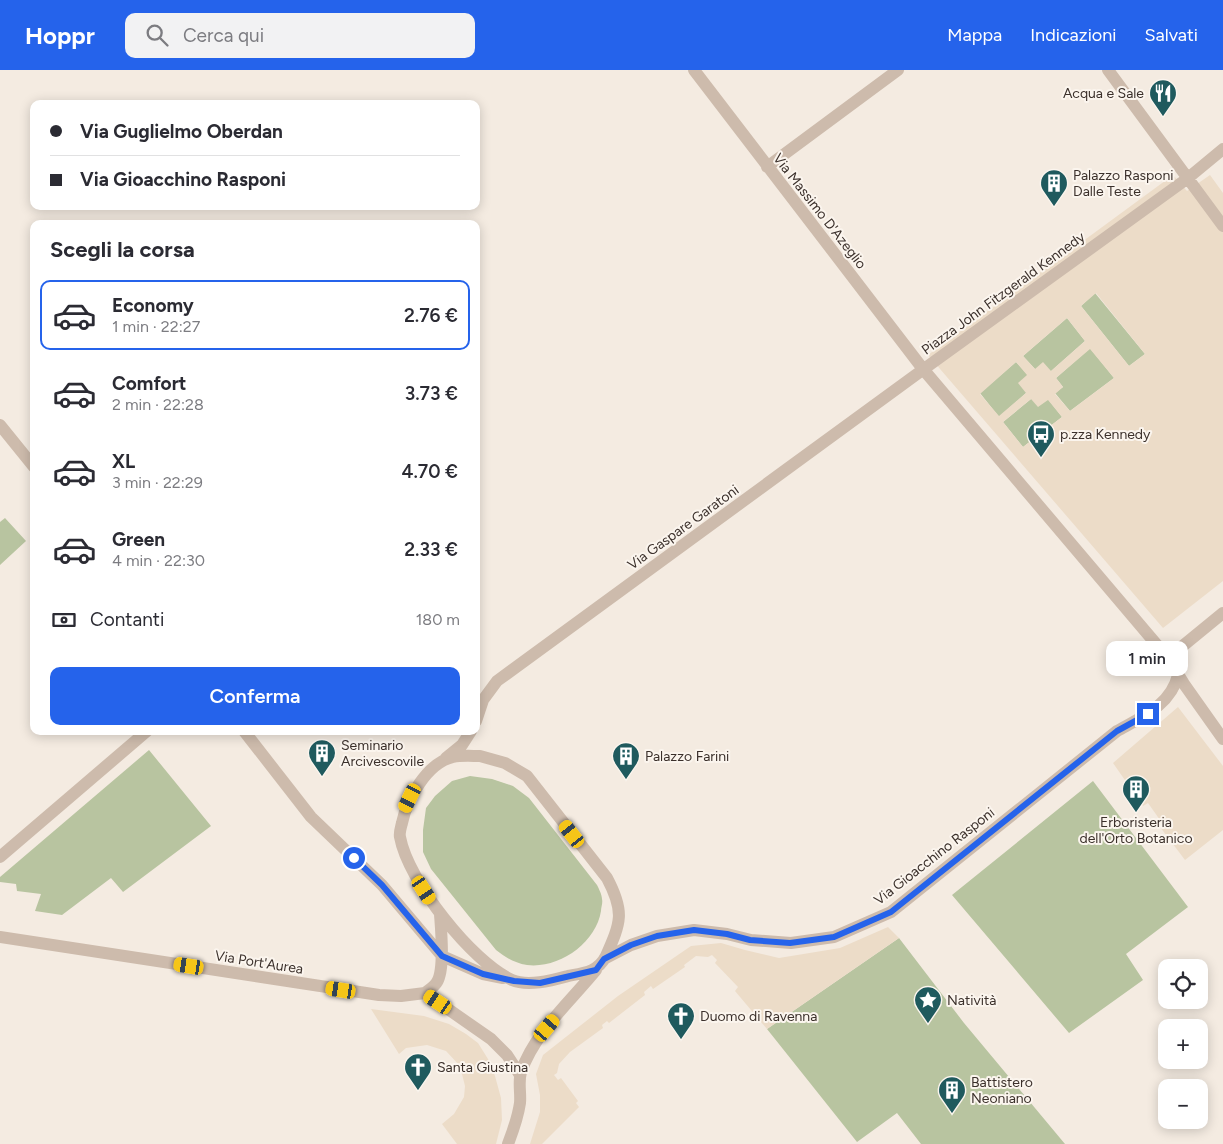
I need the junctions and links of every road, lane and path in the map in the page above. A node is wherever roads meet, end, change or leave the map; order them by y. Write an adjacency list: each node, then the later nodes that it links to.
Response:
1 (694, 70): 5 (street, Via Massimo D'Azeglio)
2 (898, 70): 5 (street)
3 (1108, 70): 6 (street)
4 (1223, 149): 6 (street, Piazza John Fitzgerald Kennedy)
5 (767, 167): 8 (street, Via Massimo D'Azeglio)
6 (1188, 178): 7 (street); 8 (street, Piazza John Fitzgerald Kennedy)
7 (1223, 226)
8 (924, 369): 12 (street, Piazza John Fitzgerald Kennedy); 14 (street, Via Gaspare Garatoni)
9 (0, 425): 10 (street)
10 (30, 462)
11 (1223, 614): 12 (street)
12 (1168, 658): 13 (street, Piazza John Fitzgerald Kennedy)
13 (1178, 675): 18 (street, Piazza John Fitzgerald Kennedy); 24 (street, Via Gioacchino Rasponi)
14 (480, 709)
15 (142, 735): 20 (street)
16 (247, 735): 23 (street)
17 (468, 735): 19 (street)
18 (1223, 738)
19 (440, 763): 21 (street); 24 (street)
20 (0, 857)
21 (440, 914): 23 (street); 26 (street)
22 (0, 937): 27 (street, Via Port'Aurea)
23 (442, 956): 26 (street); 27 (street)
24 (604, 959): 25 (street)
25 (596, 970): 26 (street); 28 (street)
26 (514, 981)
27 (426, 993): 28 (street)
28 (520, 1075): 29 (street)
29 (508, 1144)

